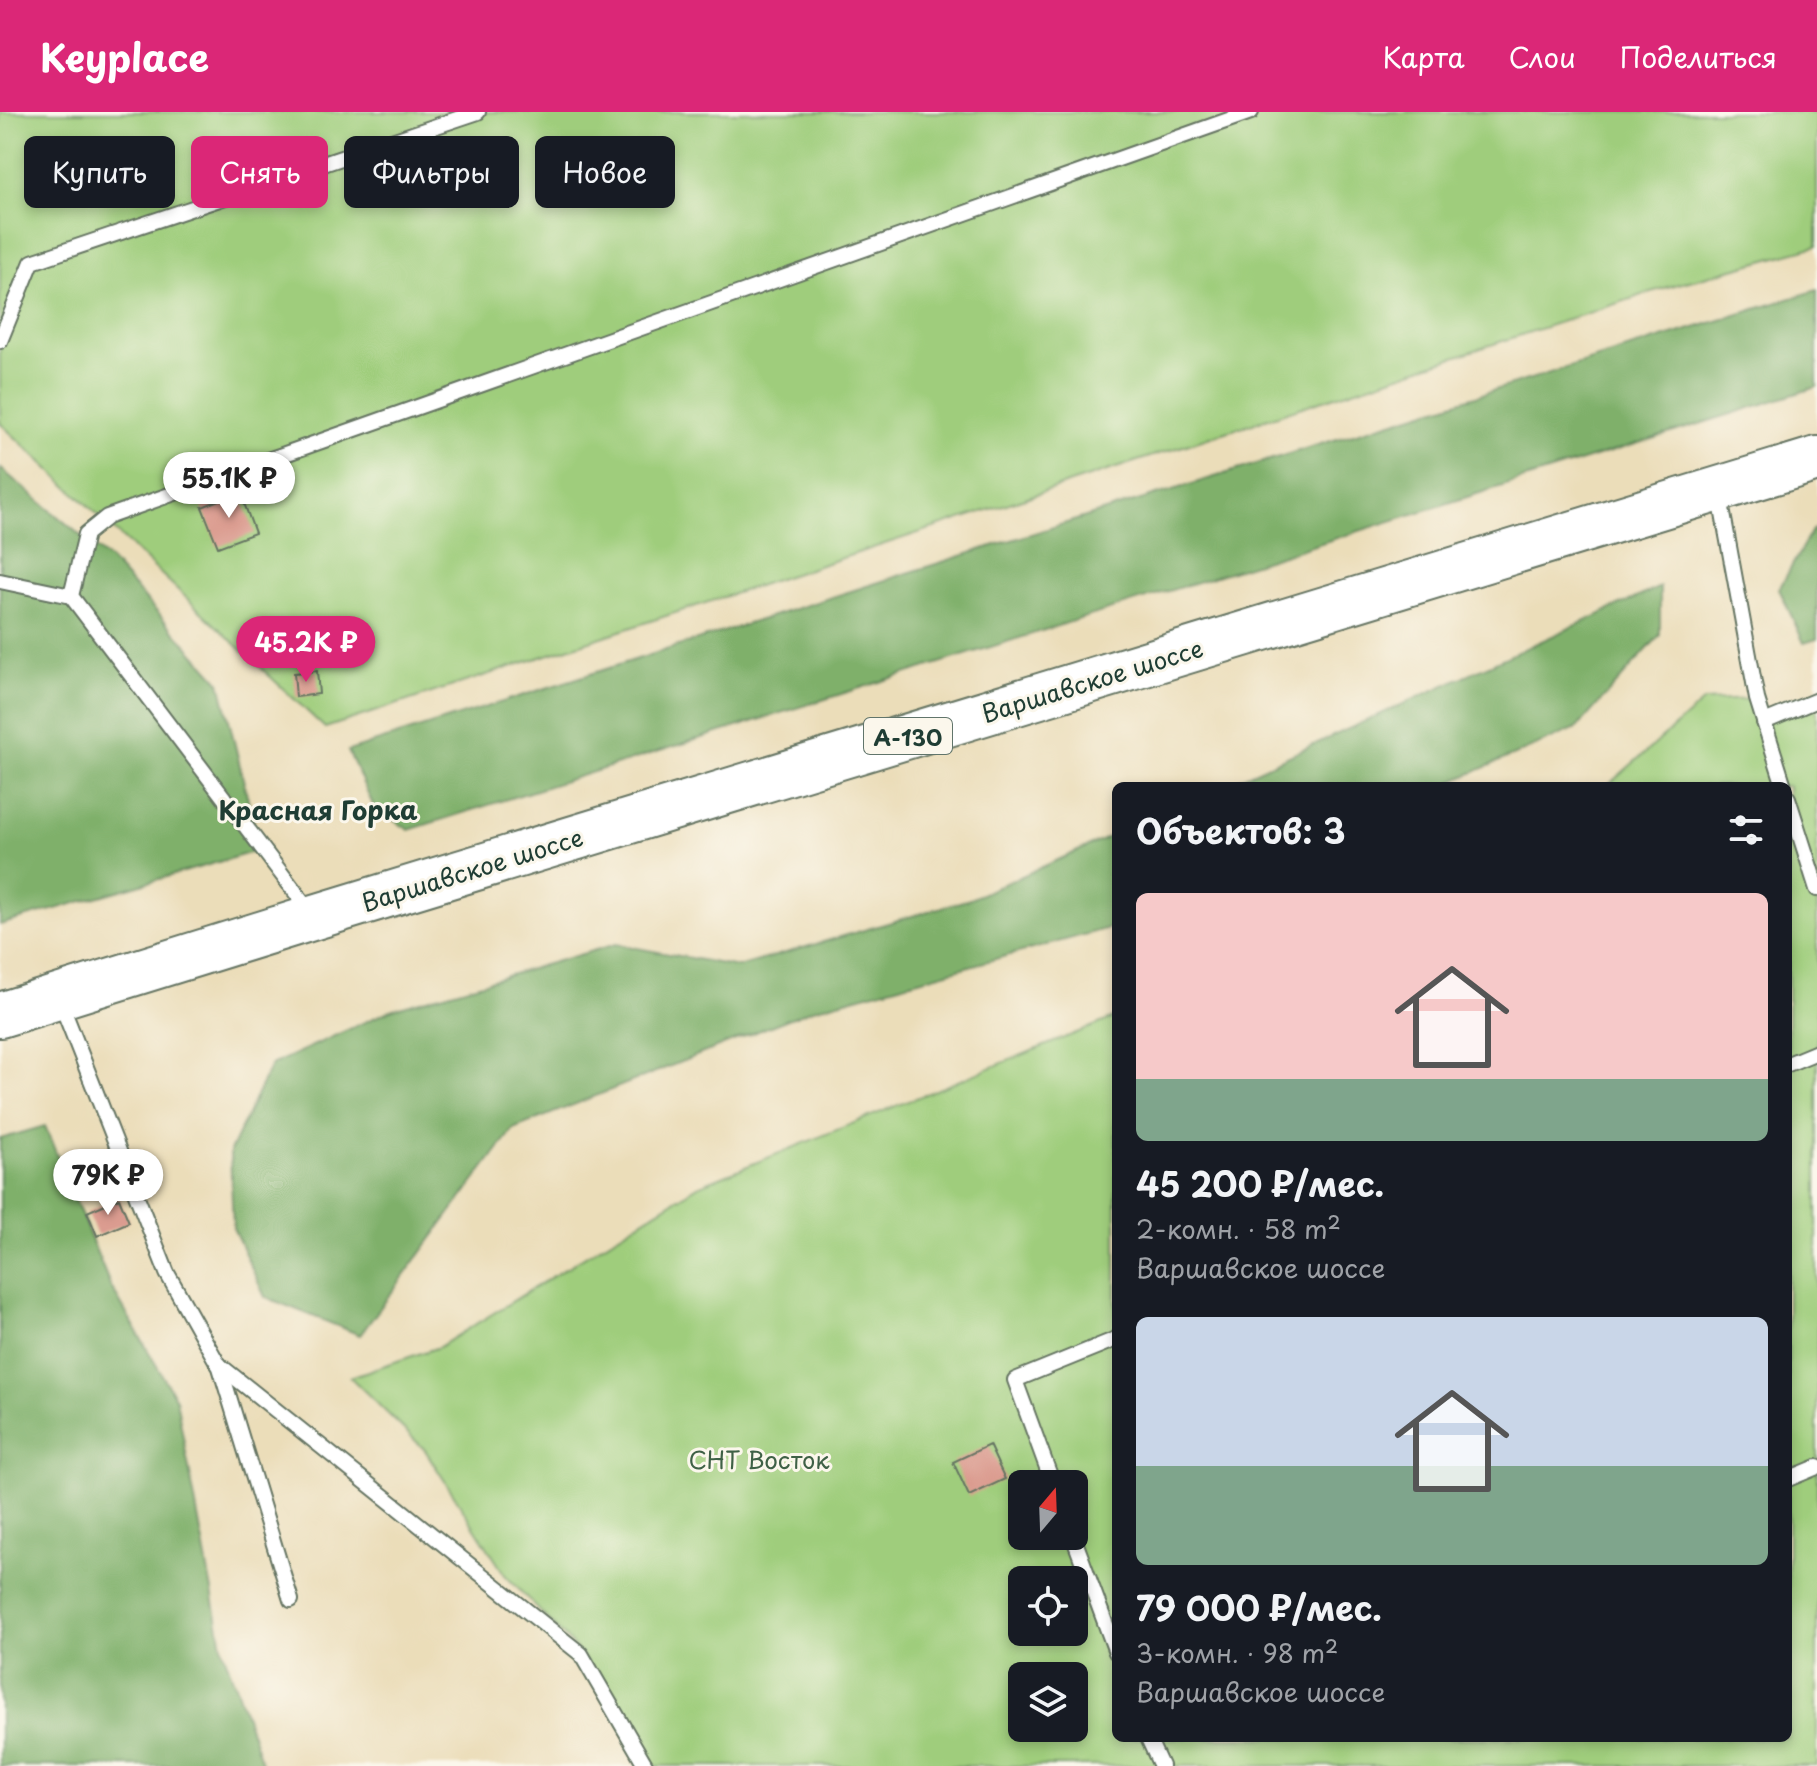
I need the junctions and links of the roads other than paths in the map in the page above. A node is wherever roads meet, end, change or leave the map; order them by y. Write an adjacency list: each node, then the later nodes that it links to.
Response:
1 (478, 112): 3 (lane)
2 (1251, 112): 7 (lane)
3 (0, 341)
4 (1817, 459): 5 (main road, Варшавское шоссе / А-130)
5 (1719, 488): 9 (lane); 13 (main road, Варшавское шоссе / А-130)
6 (0, 581): 7 (lane)
7 (71, 596): 13 (lane)
8 (1817, 700): 9 (lane)
9 (1764, 722): 10 (lane)
10 (1783, 782)
11 (1792, 811): 12 (lane)
12 (1817, 889)
13 (315, 917): 14 (main road, Варшавское шоссе / А-130)
14 (58, 997): 15 (main road, Варшавское шоссе / А-130); 19 (lane)
15 (0, 1015)
16 (1817, 1052): 17 (lane)
17 (1792, 1062)
18 (1112, 1341): 21 (lane)
19 (218, 1364): 24 (lane); 27 (lane)
20 (1817, 1467): 22 (lane)
21 (1048, 1470)
22 (1792, 1477)
23 (1078, 1550): 25 (lane)
24 (291, 1600)
25 (1112, 1641)
26 (1154, 1742): 28 (lane)
27 (646, 1766)
28 (1161, 1766)

